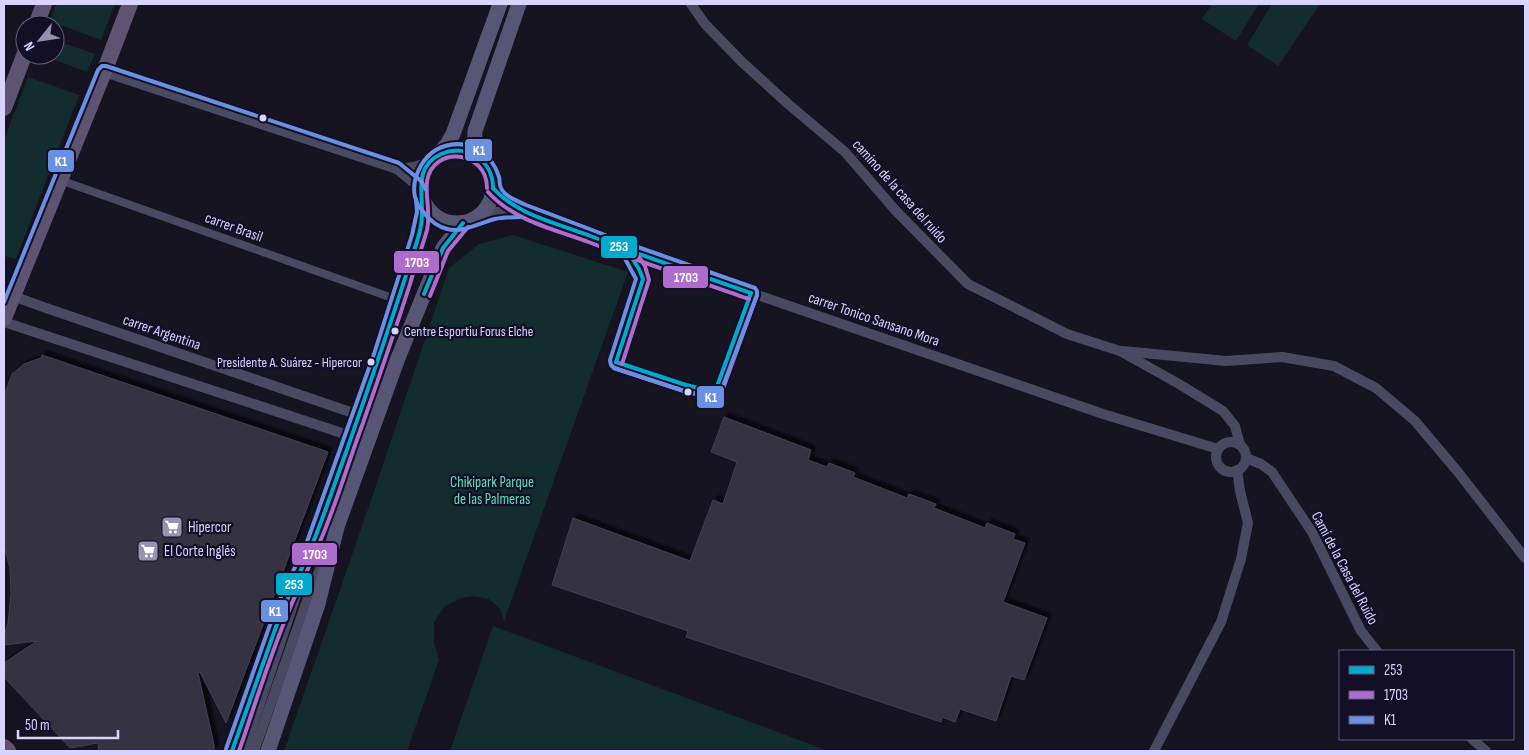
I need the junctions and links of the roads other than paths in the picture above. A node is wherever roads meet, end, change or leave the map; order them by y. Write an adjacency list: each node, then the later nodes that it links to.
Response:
1 (130, 4): 6 (main road)
2 (500, 4): 8 (main road)
3 (519, 4): 9 (main road)
4 (691, 4): 19 (street, camino de la casa del ruido)
5 (20, 65): 7 (main road)
6 (104, 72): 10 (street); 11 (main road)
7 (4, 108)
8 (434, 158): 9 (main road); 10 (street); 13 (main road)
9 (480, 159): 12 (main road)
10 (397, 169): 13 (street)
11 (60, 180): 16 (main road); 17 (street, carrer Brasil)
12 (493, 188): 14 (street, carrer Tonico Sansano Mora); 15 (main road)
13 (422, 196): 15 (main road); 17 (main road)
14 (523, 211): 15 (street, carrer Tonico Sansano Mora); 23 (street, carrer Tonico Sansano Mora)
15 (469, 221): 26 (main road)
16 (13, 296): 18 (main road); 20 (street, carrer Argentina)
17 (398, 300): 20 (main road)
18 (4, 320): 21 (street)
19 (1120, 351): 22 (street); 28 (street)
20 (359, 415): 21 (main road)
21 (351, 436): 27 (main road)
22 (1240, 445): 23 (street); 24 (street)
23 (1218, 449): 25 (street)
24 (1246, 458): 25 (street); 29 (street, Camí de la Casa del Ruïdo)
25 (1237, 470): 37 (street)
26 (337, 526): 35 (street); 36 (main road)
27 (314, 541): 33 (main road); 34 (street)
28 (1525, 558)
29 (1376, 650)
30 (1473, 740): 38 (street)
31 (4, 747): 32 (highway)
32 (9, 751)
33 (232, 751)
34 (244, 751)
35 (254, 751)
36 (268, 751)
37 (1154, 751)
38 (1486, 751)

